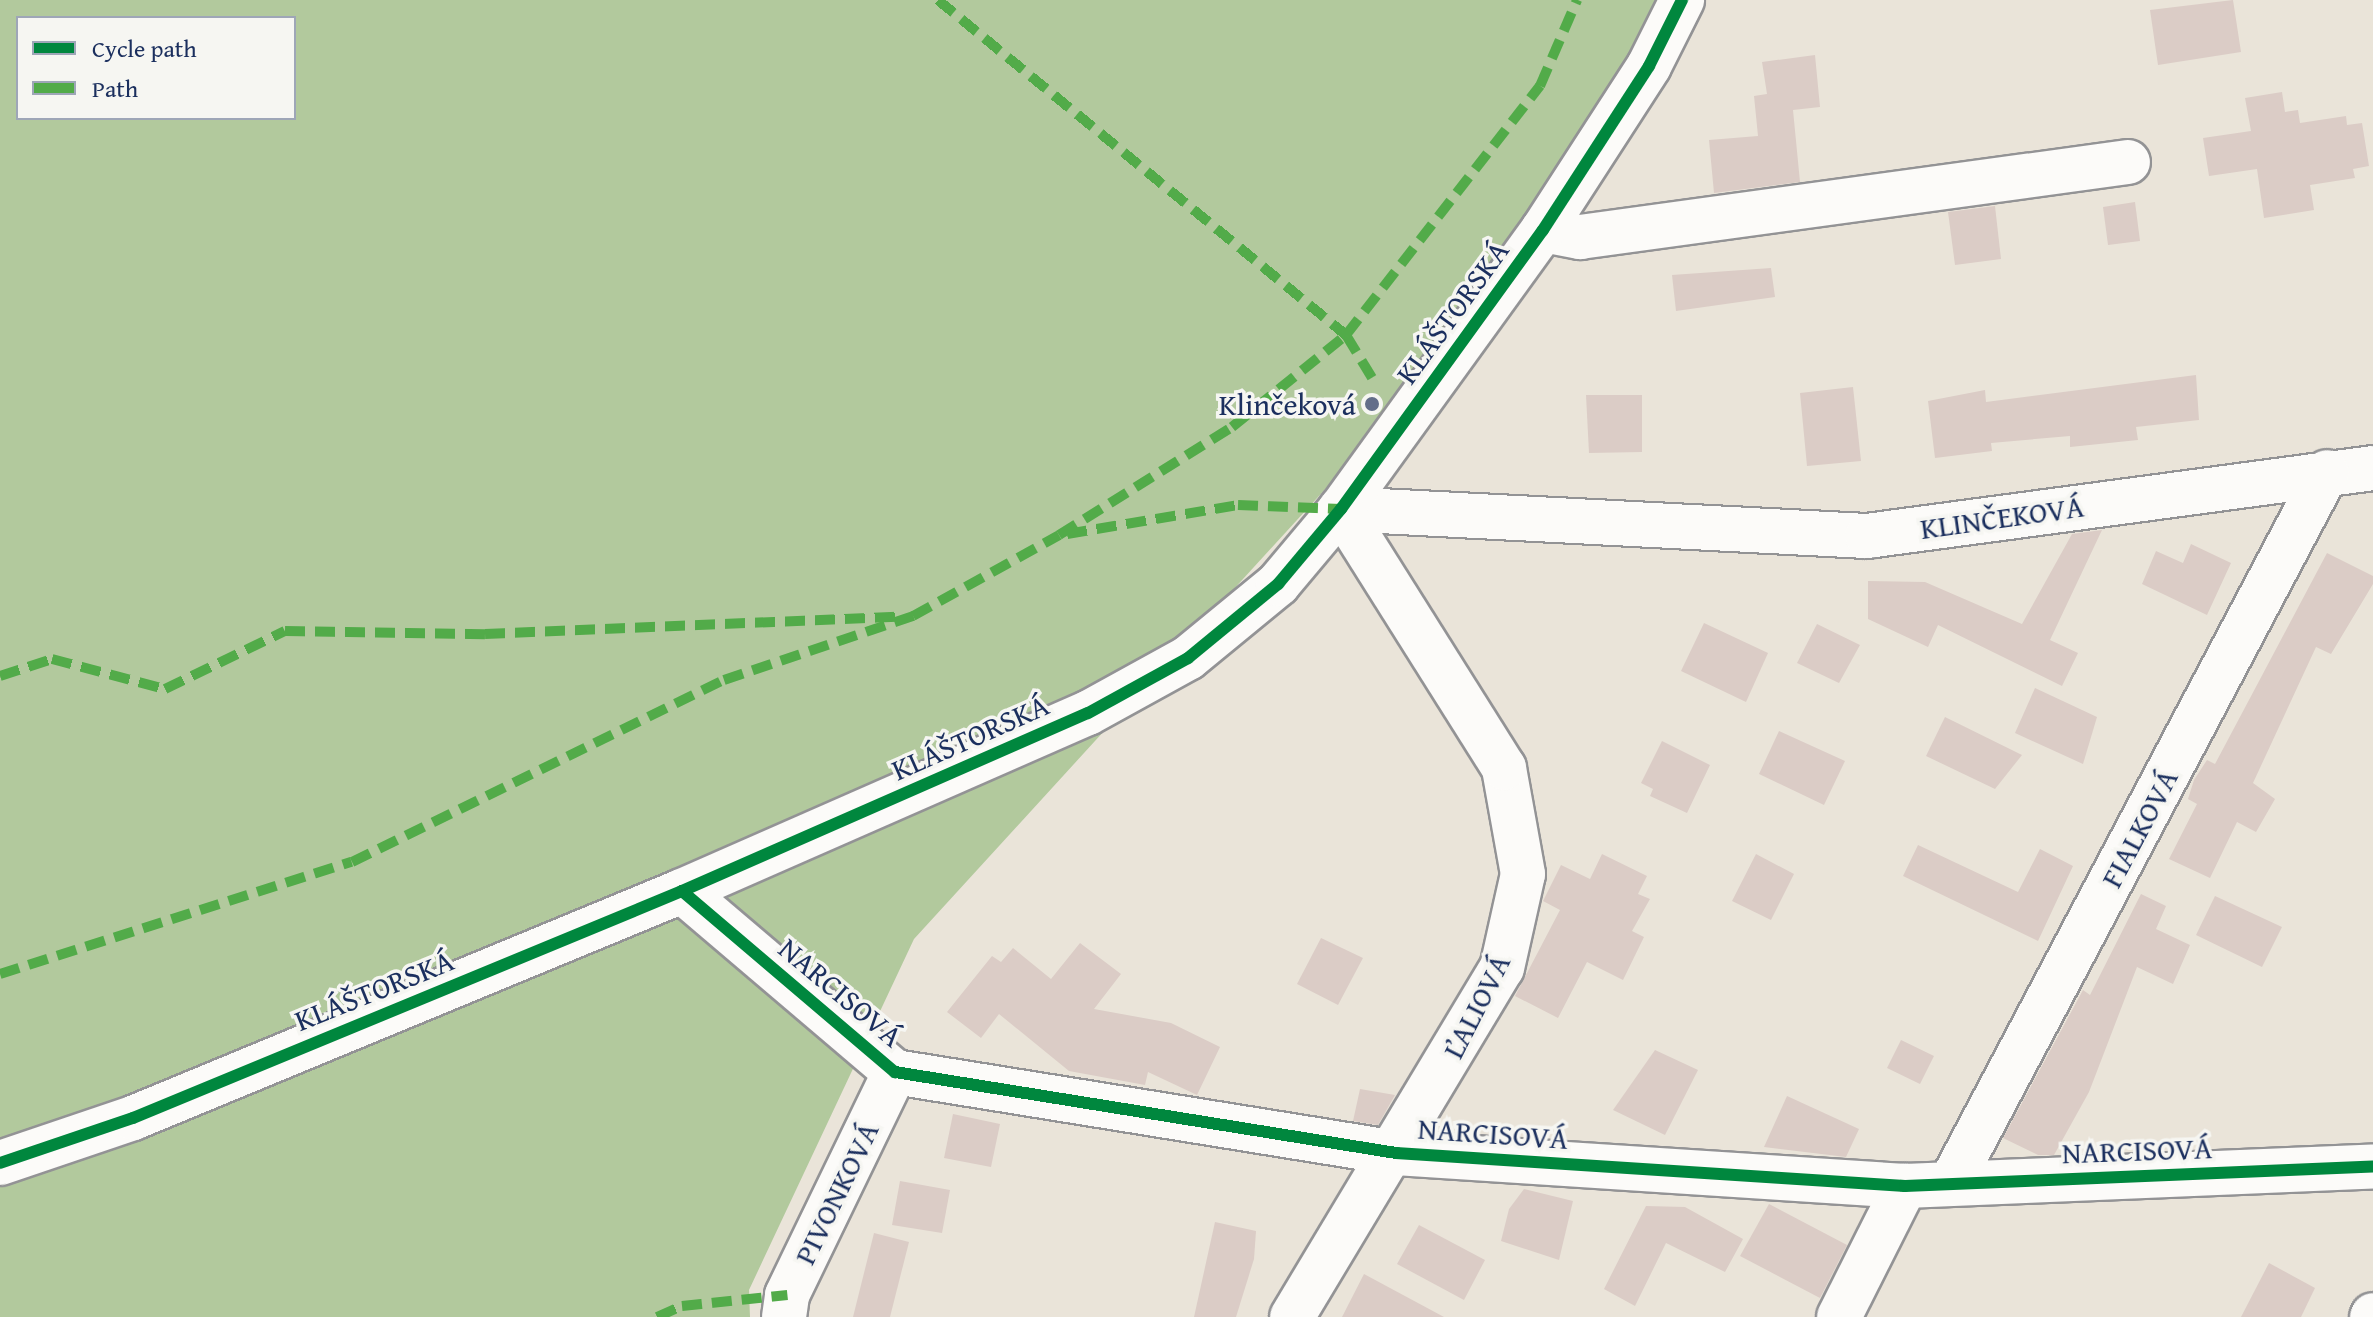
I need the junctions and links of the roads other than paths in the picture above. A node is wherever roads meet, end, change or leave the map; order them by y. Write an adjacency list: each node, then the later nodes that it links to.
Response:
1 (1682, 0): 3 (street, KLÁŠTORSKÁ)
2 (2128, 162): 3 (street)
3 (1543, 230): 6 (street, KLÁŠTORSKÁ)
4 (2373, 468): 5 (street, KLINČEKOVÁ)
5 (2327, 472): 6 (street, KLINČEKOVÁ); 12 (street, FIALKOVÁ)
6 (1341, 509): 7 (street, KLÁŠTORSKÁ); 9 (street, ĽALIOVÁ)
7 (682, 891): 8 (street, NARCISOVÁ); 10 (street, KLÁŠTORSKÁ)
8 (895, 1072): 9 (street, NARCISOVÁ); 14 (street, PIVONKOVÁ)
9 (1396, 1153): 13 (street, NARCISOVÁ); 15 (street, ĽALIOVÁ)
10 (0, 1163)
11 (2373, 1166): 12 (street, NARCISOVÁ)
12 (1951, 1183): 13 (street, NARCISOVÁ)
13 (1905, 1186): 16 (street)
14 (784, 1317)
15 (1292, 1317)
16 (1839, 1317)

